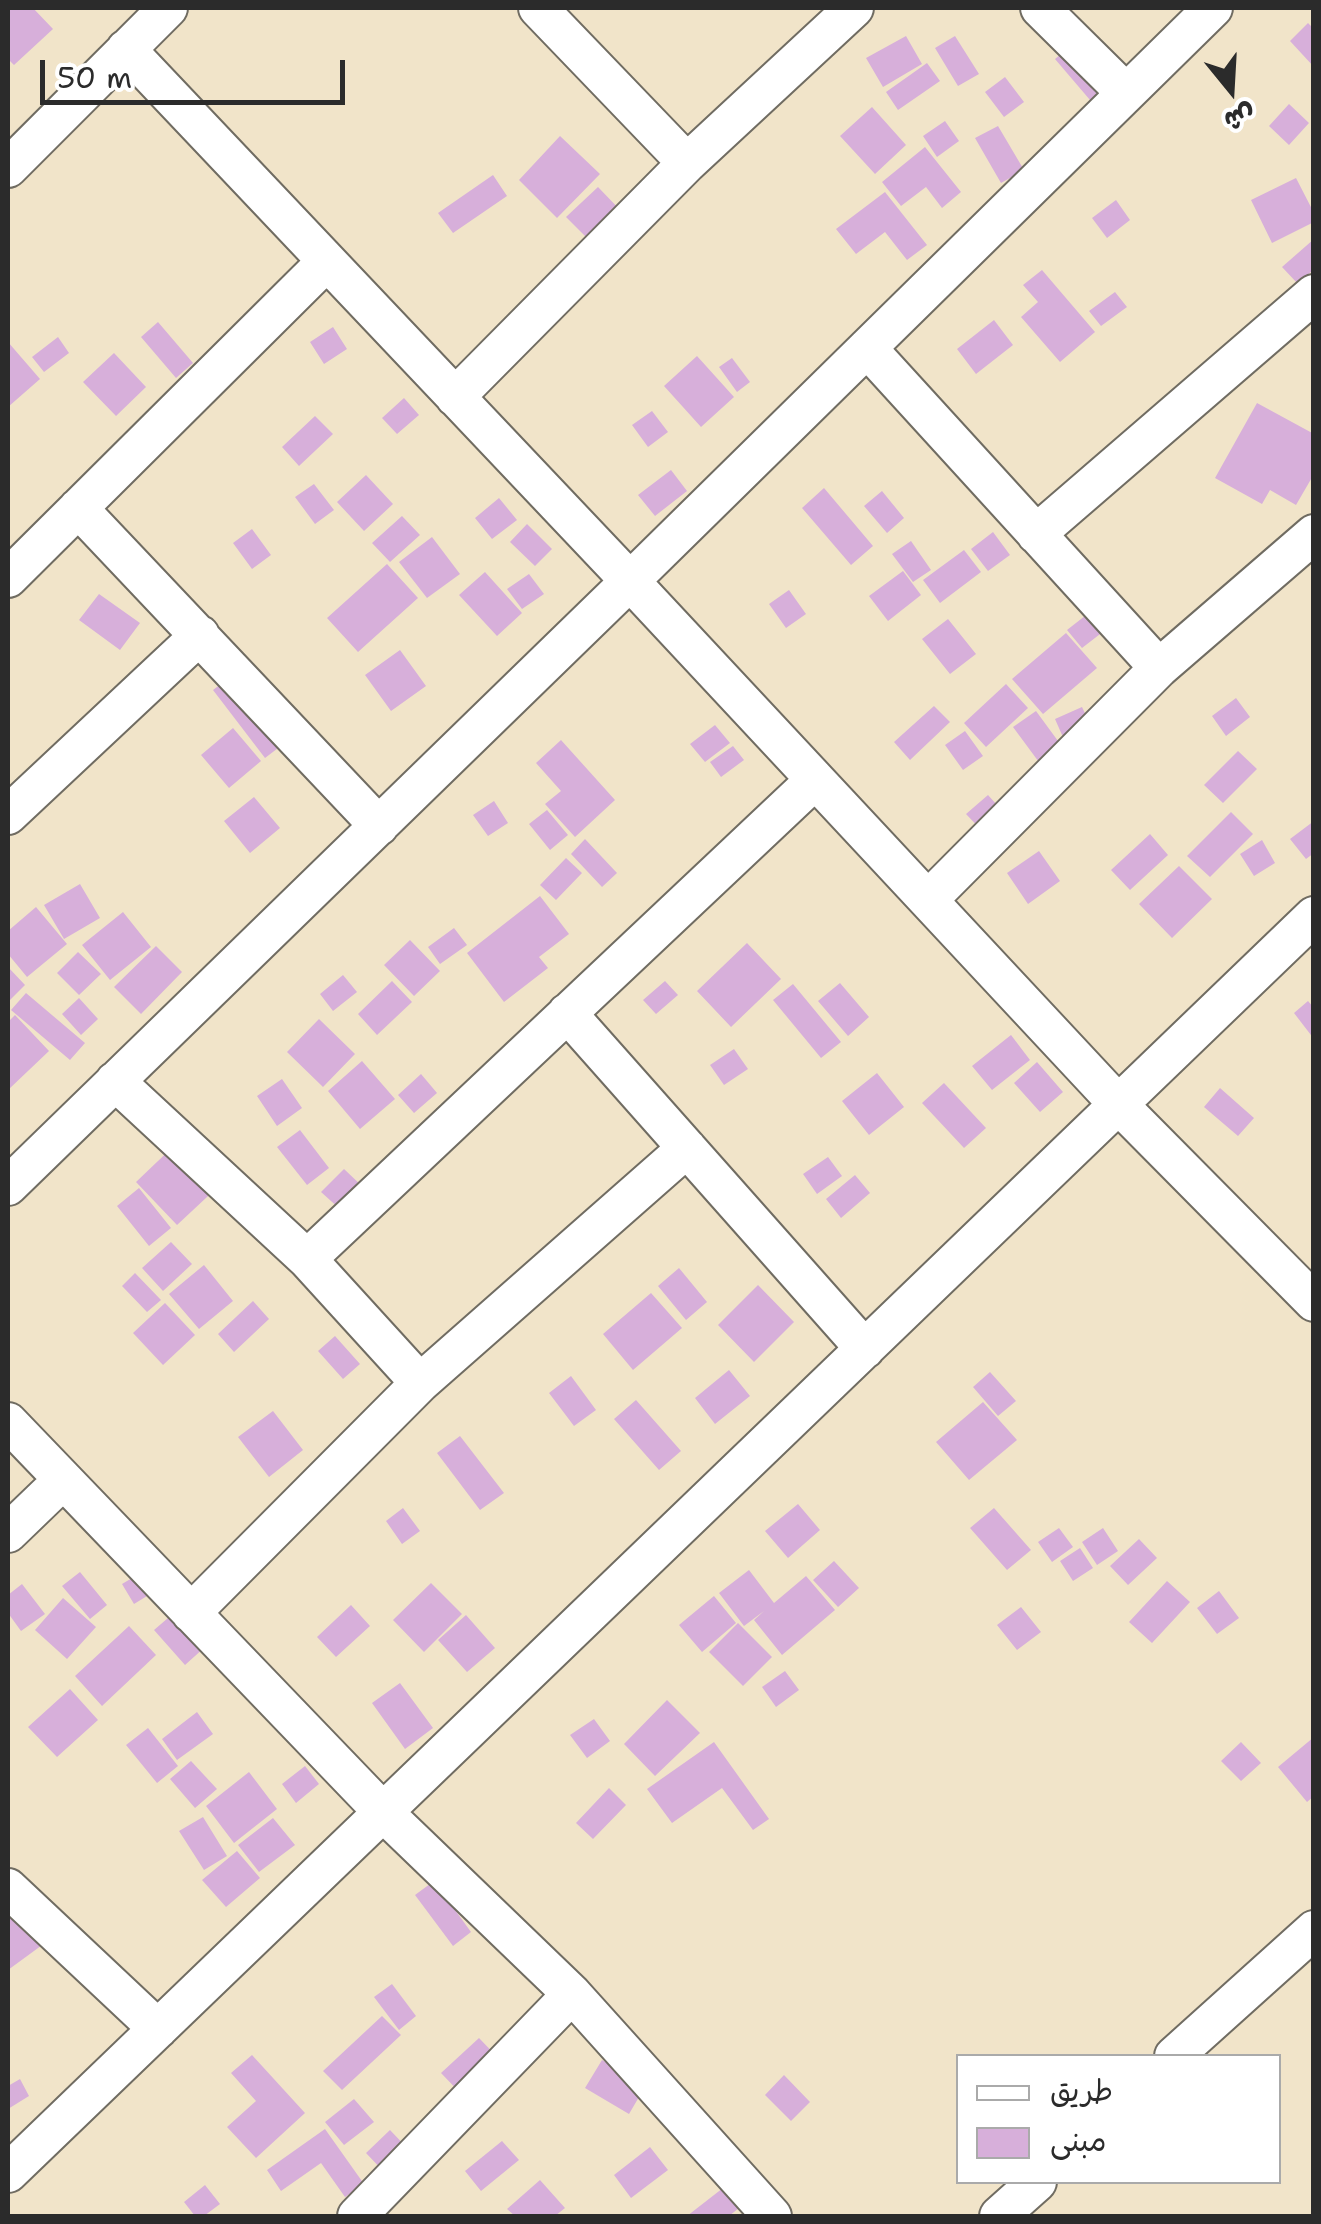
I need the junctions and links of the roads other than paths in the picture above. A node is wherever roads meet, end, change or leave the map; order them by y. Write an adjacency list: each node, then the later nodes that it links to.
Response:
1 (168, 8): 6 (street)
2 (854, 8): 8 (street)
3 (1040, 8): 7 (street)
4 (1213, 8): 7 (street)
5 (560, 15): 8 (street)
6 (126, 49): 9 (street); 10 (street)
7 (1126, 93): 12 (street)
8 (686, 163): 13 (street)
9 (8, 168)
10 (326, 262): 13 (street); 14 (street)
11 (1314, 294): 15 (street)
12 (866, 348): 15 (street); 18 (street)
13 (455, 396): 18 (street)
14 (78, 508): 17 (street); 19 (street)
15 (1036, 534): 20 (street)
16 (1314, 534): 20 (street)
17 (8, 578)
18 (630, 581): 21 (street); 23 (street)
19 (200, 635): 22 (street); 23 (street)
20 (1158, 668): 24 (street)
21 (815, 780): 24 (street); 26 (street)
22 (8, 816)
23 (379, 826): 27 (street)
24 (928, 900): 28 (street)
25 (1314, 916): 28 (street)
26 (567, 1013): 29 (street); 31 (street)
27 (115, 1081): 30 (street); 31 (street)
28 (1119, 1105): 32 (street); 33 (street)
29 (687, 1148): 33 (street); 34 (street)
30 (8, 1186)
31 (308, 1259): 34 (street)
32 (1314, 1302)
33 (865, 1349): 39 (street)
34 (420, 1383): 38 (street)
35 (8, 1422): 36 (street)
36 (63, 1480): 37 (street); 38 (street)
37 (8, 1533)
38 (191, 1613): 39 (street)
39 (384, 1812): 42 (street); 43 (street)
40 (8, 1888): 43 (street)
41 (1314, 1930): 44 (street)
42 (572, 1994): 47 (street); 48 (street)
43 (158, 2029): 45 (street)
44 (1176, 2054)
45 (8, 2173)
46 (1035, 2184): 49 (street)
47 (357, 2216)
48 (772, 2216)
49 (999, 2216)

